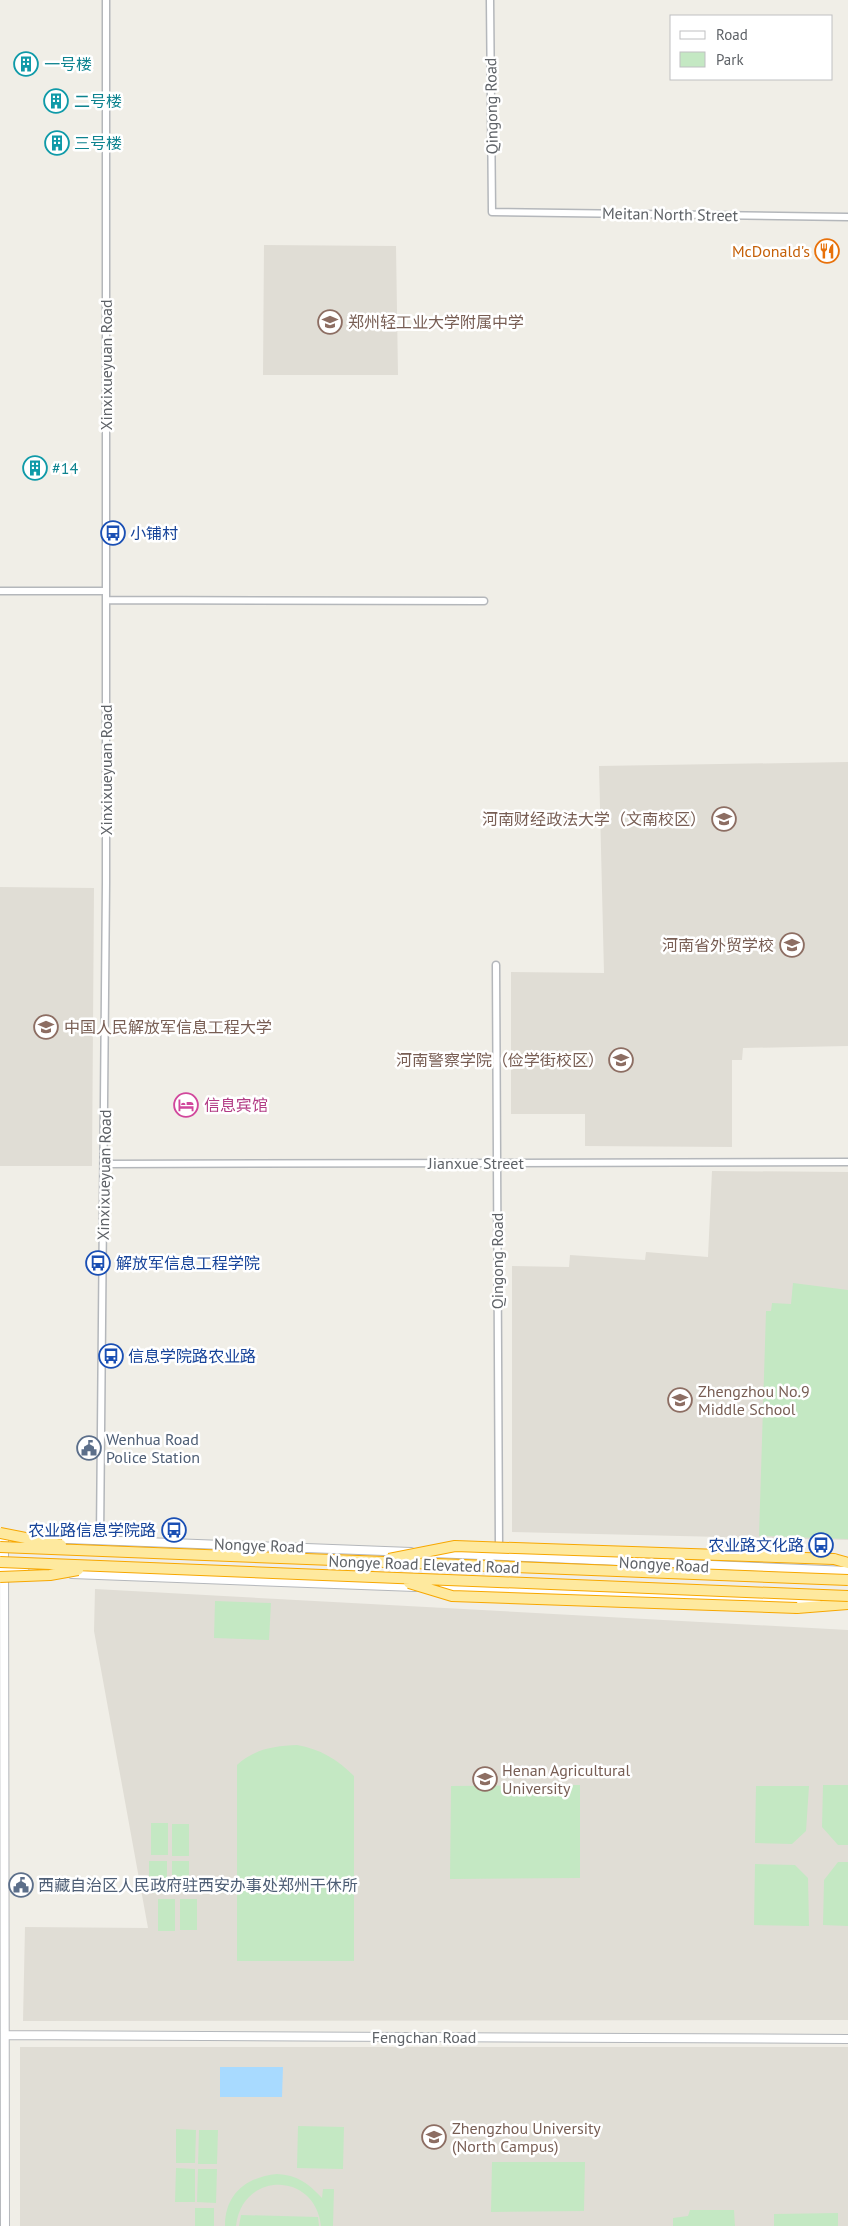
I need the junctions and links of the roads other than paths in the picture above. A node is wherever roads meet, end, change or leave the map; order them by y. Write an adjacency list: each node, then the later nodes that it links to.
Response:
1 (106, 0): 6 (street, Xinxixueyuan Road)
2 (490, 0): 3 (street, Qingong Road)
3 (492, 212): 4 (street, Meitan North Street)
4 (848, 217)
5 (0, 591): 6 (street)
6 (106, 591): 7 (street, Xinxixueyuan Road)
7 (106, 600): 8 (street); 12 (street, Xinxixueyuan Road)
8 (484, 601)
9 (496, 965): 11 (street, Qingong Road)
10 (848, 1162): 11 (street, Jianxue Street)
11 (497, 1163): 12 (street, Jianxue Street); 17 (street, Qingong Road)
12 (104, 1164): 14 (street, Xinxixueyuan Road)
13 (1, 1535): 14 (street, Nongye Road); 16 (highway, bridge); 20 (street)
14 (100, 1540): 17 (street, Nongye Road)
15 (0, 1547): 16 (highway, Nongye Road Elevated Road, bridge)
16 (86, 1550): 18 (highway, Nongye Road Elevated Road, bridge)
17 (499, 1557): 21 (street, Nongye Road)
18 (374, 1562): 19 (highway, bridge); 23 (highway, Nongye Road Elevated Road, bridge)
19 (848, 1563)
20 (1, 1570): 22 (highway, Nongye Road Elevated Road, bridge); 25 (street, Nongye Road); 26 (street)
21 (848, 1571)
22 (396, 1578): 24 (highway, Nongye Road Elevated Road, bridge); 25 (highway, bridge)
23 (848, 1580)
24 (848, 1596)
25 (848, 1604)
26 (3, 2035): 27 (street, Fengchan Road); 28 (street)
27 (848, 2038)
28 (5, 2226)

